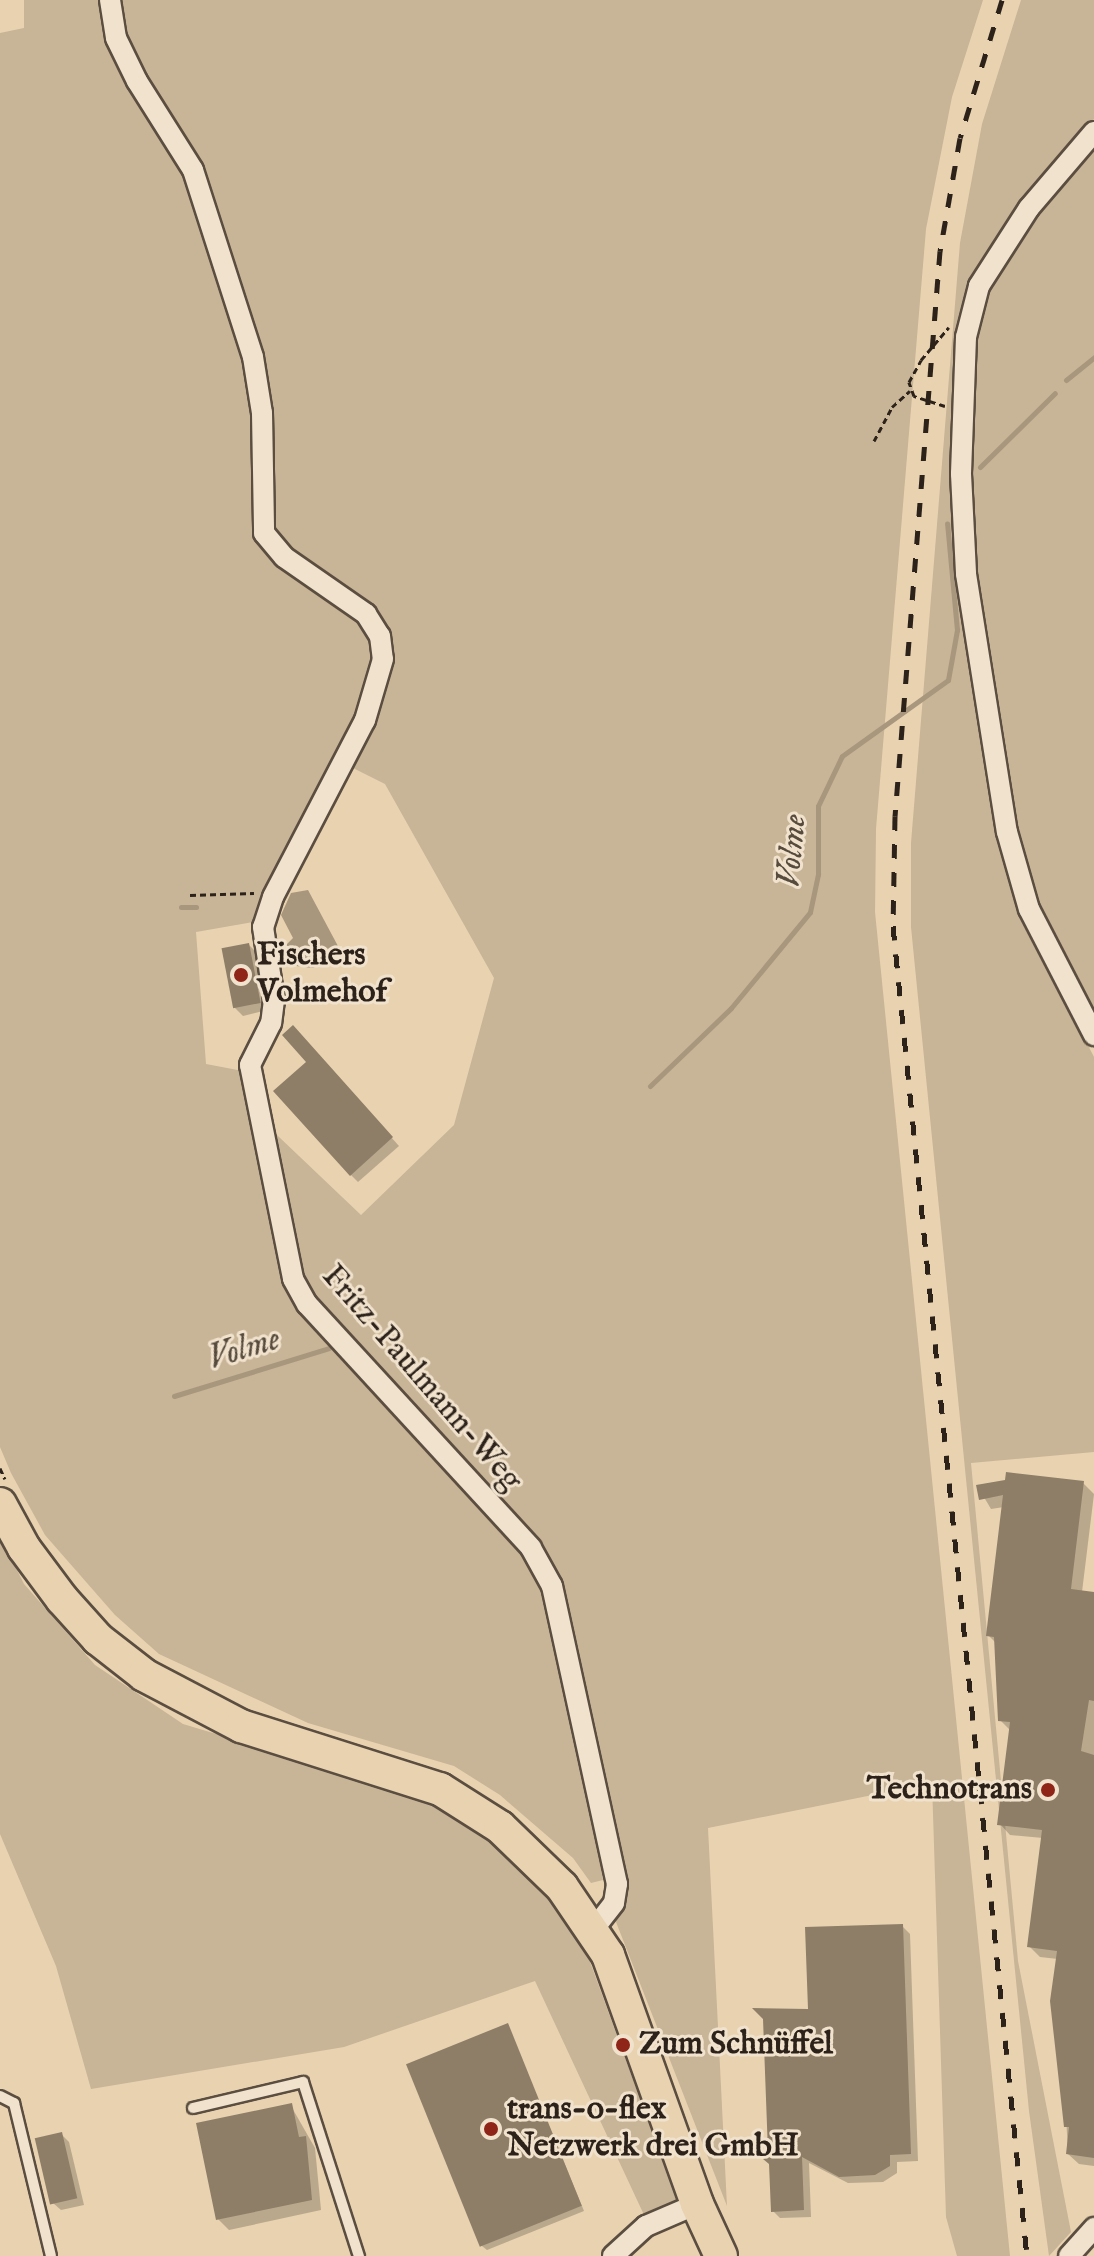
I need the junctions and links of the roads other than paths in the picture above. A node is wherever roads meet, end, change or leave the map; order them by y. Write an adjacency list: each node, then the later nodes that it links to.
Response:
1 (110, 0): 5 (street, Fritz-Paulmann-Weg)
2 (1094, 132): 3 (street)
3 (1094, 1035)
4 (5, 1496): 5 (main road)
5 (593, 1930): 8 (main road)
6 (0, 2096): 11 (lane)
7 (193, 2108): 12 (lane)
8 (697, 2204): 13 (street); 14 (main road)
9 (1094, 2228): 10 (street)
10 (1071, 2254)
11 (51, 2256)
12 (359, 2256)
13 (613, 2256)
14 (721, 2256)

